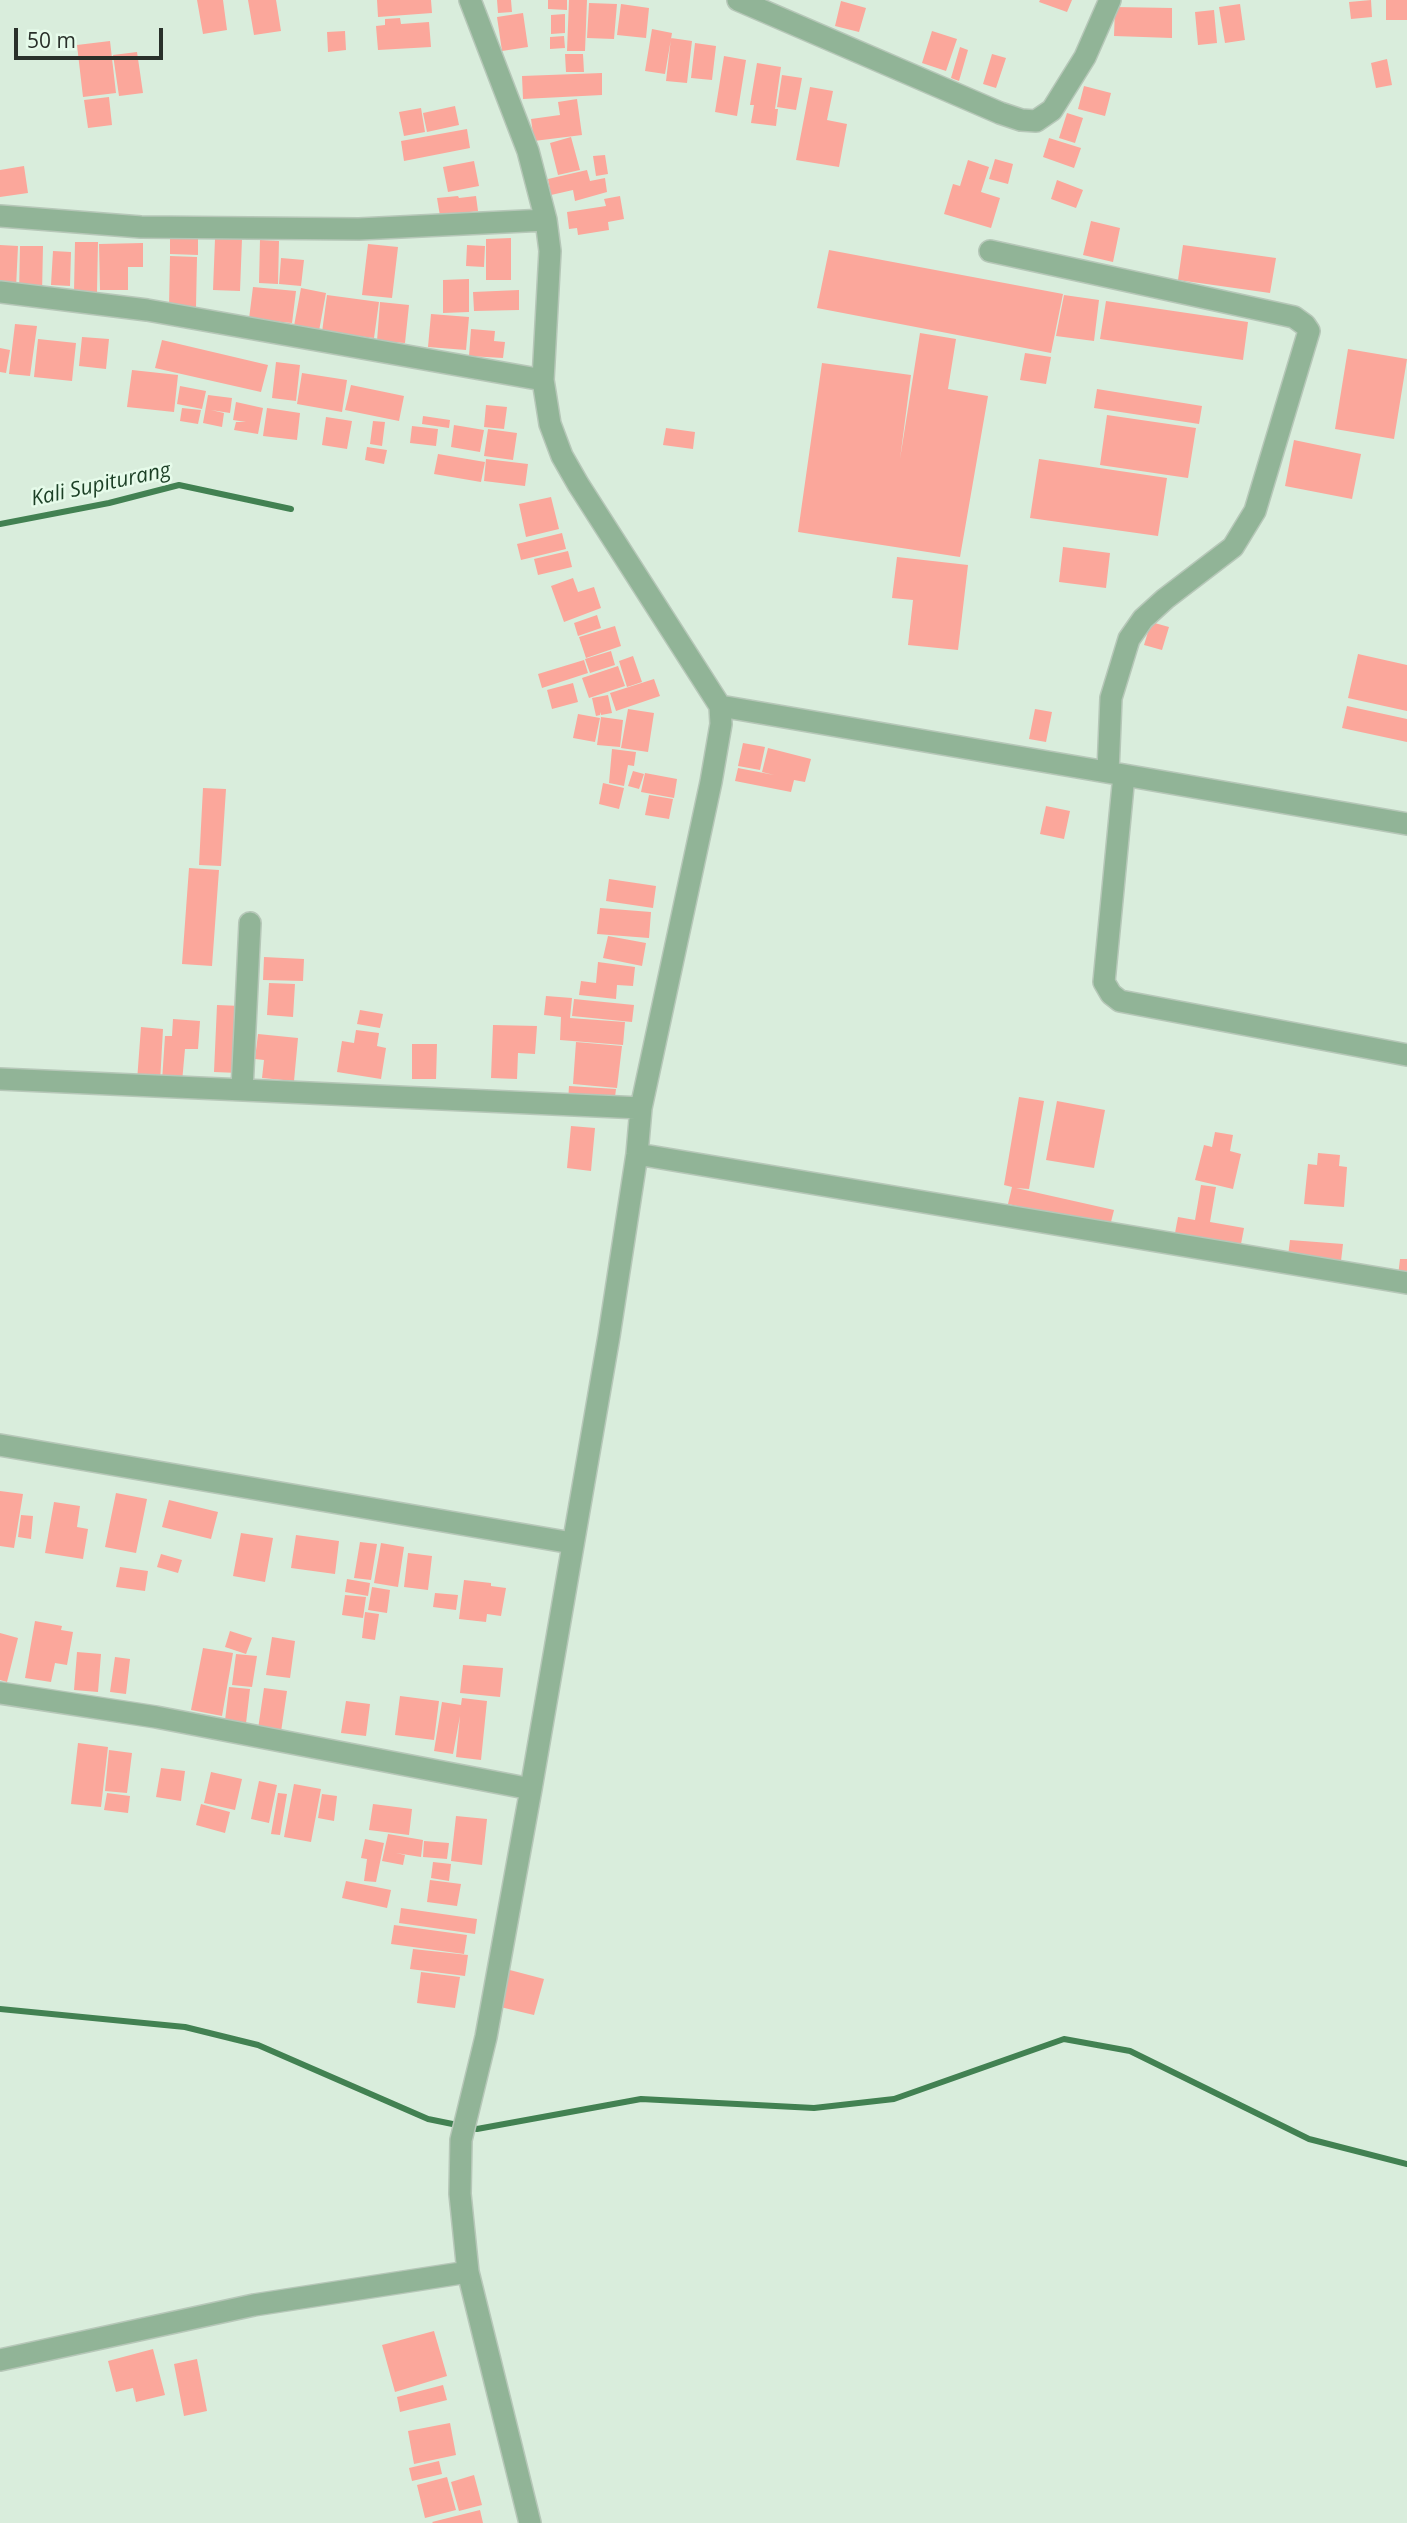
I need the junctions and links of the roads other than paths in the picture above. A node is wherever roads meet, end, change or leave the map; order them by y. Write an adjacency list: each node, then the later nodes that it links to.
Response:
1 (470, 0): 5 (street)
2 (738, 0): 3 (street)
3 (1110, 0)
4 (0, 216): 5 (street)
5 (546, 220): 8 (street)
6 (990, 251): 10 (street)
7 (0, 292): 8 (street)
8 (543, 380): 9 (street)
9 (720, 706): 10 (street); 16 (street)
10 (1116, 773): 11 (street); 13 (street)
11 (1407, 824)
12 (250, 923): 15 (street)
13 (1407, 1055)
14 (0, 1079): 15 (street)
15 (242, 1090): 16 (street)
16 (641, 1108): 17 (street)
17 (637, 1154): 18 (street); 20 (street)
18 (1407, 1283)
19 (0, 1445): 20 (street)
20 (572, 1543): 22 (street)
21 (0, 1693): 22 (street)
22 (531, 1789): 23 (street)
23 (467, 2272): 24 (street); 25 (street)
24 (0, 2360)
25 (530, 2523)

